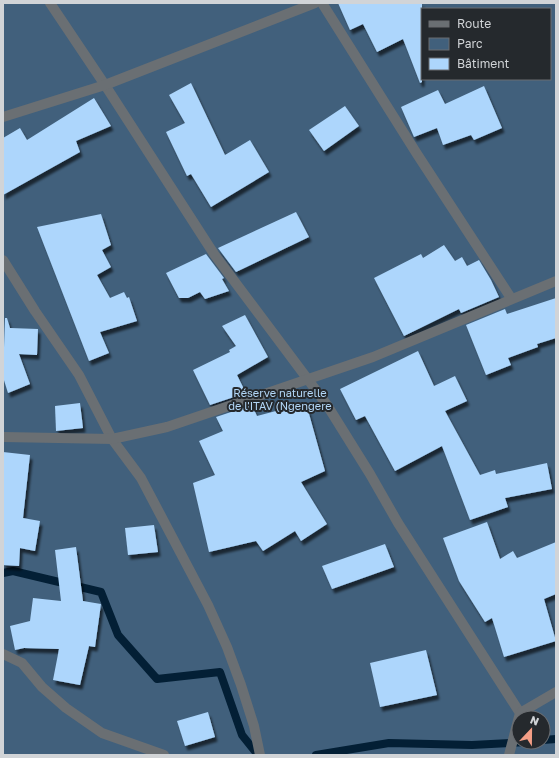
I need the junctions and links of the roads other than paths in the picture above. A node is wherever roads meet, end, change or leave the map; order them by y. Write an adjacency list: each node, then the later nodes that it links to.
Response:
1 (50, 3): 4 (street)
2 (314, 3): 4 (street)
3 (322, 3): 8 (street)
4 (105, 85): 5 (street); 9 (street)
5 (3, 117)
6 (3, 260): 11 (street)
7 (556, 281): 8 (street)
8 (511, 298): 9 (street)
9 (307, 379): 11 (street); 14 (street)
10 (3, 437): 11 (street)
11 (112, 439): 17 (street)
12 (3, 654): 16 (street)
13 (556, 692): 15 (street)
14 (518, 710)
15 (525, 710)
16 (164, 755)
17 (260, 755)

